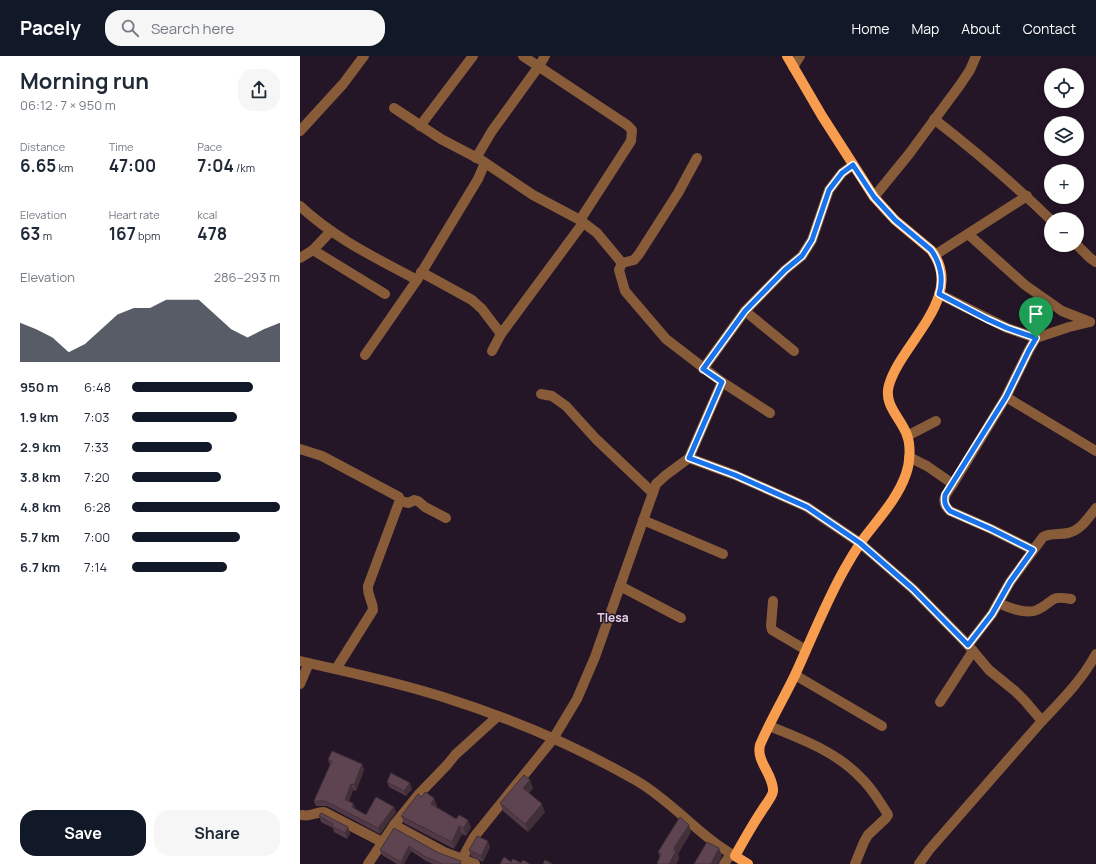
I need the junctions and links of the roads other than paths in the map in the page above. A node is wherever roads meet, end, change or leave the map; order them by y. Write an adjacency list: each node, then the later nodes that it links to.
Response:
1 (364, 56): 13 (street)
2 (473, 56): 12 (street)
3 (523, 56): 8 (street)
4 (545, 56): 8 (street)
5 (787, 56): 9 (main road)
6 (800, 56): 9 (street)
7 (976, 56): 11 (street)
8 (539, 66): 14 (street); 22 (street)
9 (793, 67): 17 (main road)
10 (394, 108): 12 (street)
11 (934, 119): 18 (street); 19 (street)
12 (420, 126): 14 (street)
13 (300, 131)
14 (476, 158): 16 (street)
15 (697, 158): 30 (street)
16 (485, 163): 22 (street); 31 (street)
17 (853, 165): 19 (main road); 34 (street)
18 (1027, 196): 21 (street); 24 (street)
19 (874, 197): 27 (main road)
20 (300, 206): 23 (street)
21 (1044, 213)
22 (582, 222): 30 (street); 36 (street)
23 (330, 231): 25 (street); 31 (street)
24 (968, 234): 27 (street); 35 (street)
25 (313, 250): 28 (street); 32 (street)
26 (1084, 252): 29 (street)
27 (935, 255): 33 (main road)
28 (300, 258)
29 (1096, 262)
30 (622, 263): 41 (street)
31 (419, 276): 36 (street); 40 (street)
32 (385, 294)
33 (939, 294): 37 (street); 47 (main road)
34 (745, 311): 39 (street); 41 (street)
35 (1093, 323): 37 (street)
36 (502, 334): 38 (street)
37 (1036, 338): 44 (street)
38 (492, 351)
39 (794, 351)
40 (365, 355)
41 (703, 369): 42 (street)
42 (722, 382): 45 (street); 51 (street)
43 (541, 394): 53 (street)
44 (1006, 397): 49 (street); 52 (street)
45 (770, 413)
46 (936, 421): 47 (street)
47 (907, 436): 50 (main road)
48 (300, 449): 54 (street)
49 (1096, 451)
50 (909, 457): 52 (street); 58 (main road)
51 (689, 458): 53 (street); 58 (street)
52 (953, 484): 59 (street)
53 (653, 494): 57 (street)
54 (400, 501): 56 (street); 70 (street)
55 (1096, 508): 59 (street)
56 (446, 518)
57 (643, 520): 60 (street); 61 (street)
58 (860, 543): 66 (street); 67 (main road)
59 (1033, 550): 64 (street)
60 (723, 554)
61 (620, 586): 65 (street); 79 (street)
62 (1071, 599): 64 (street)
63 (773, 601): 67 (street)
64 (998, 603): 66 (street)
65 (681, 618)
66 (971, 648): 74 (street); 76 (street)
67 (806, 650): 72 (main road)
68 (1096, 654): 71 (street)
69 (305, 662): 70 (street); 73 (street)
70 (336, 669): 75 (street)
71 (1092, 671): 76 (street)
72 (794, 675): 77 (main road); 78 (street)
73 (300, 684)
74 (940, 702)
75 (498, 716): 79 (street); 81 (street)
76 (1042, 721): 90 (street)
77 (769, 726): 83 (main road); 89 (street)
78 (882, 726)
79 (553, 739): 83 (street); 84 (street)
80 (302, 815): 82 (street)
81 (394, 825): 82 (street); 84 (street)
82 (382, 842): 85 (street)
83 (733, 855): 87 (street); 88 (main road)
84 (462, 859): 86 (street)
85 (368, 864)
86 (475, 864)
87 (724, 864)
88 (748, 864)
89 (855, 864)
90 (919, 864)

